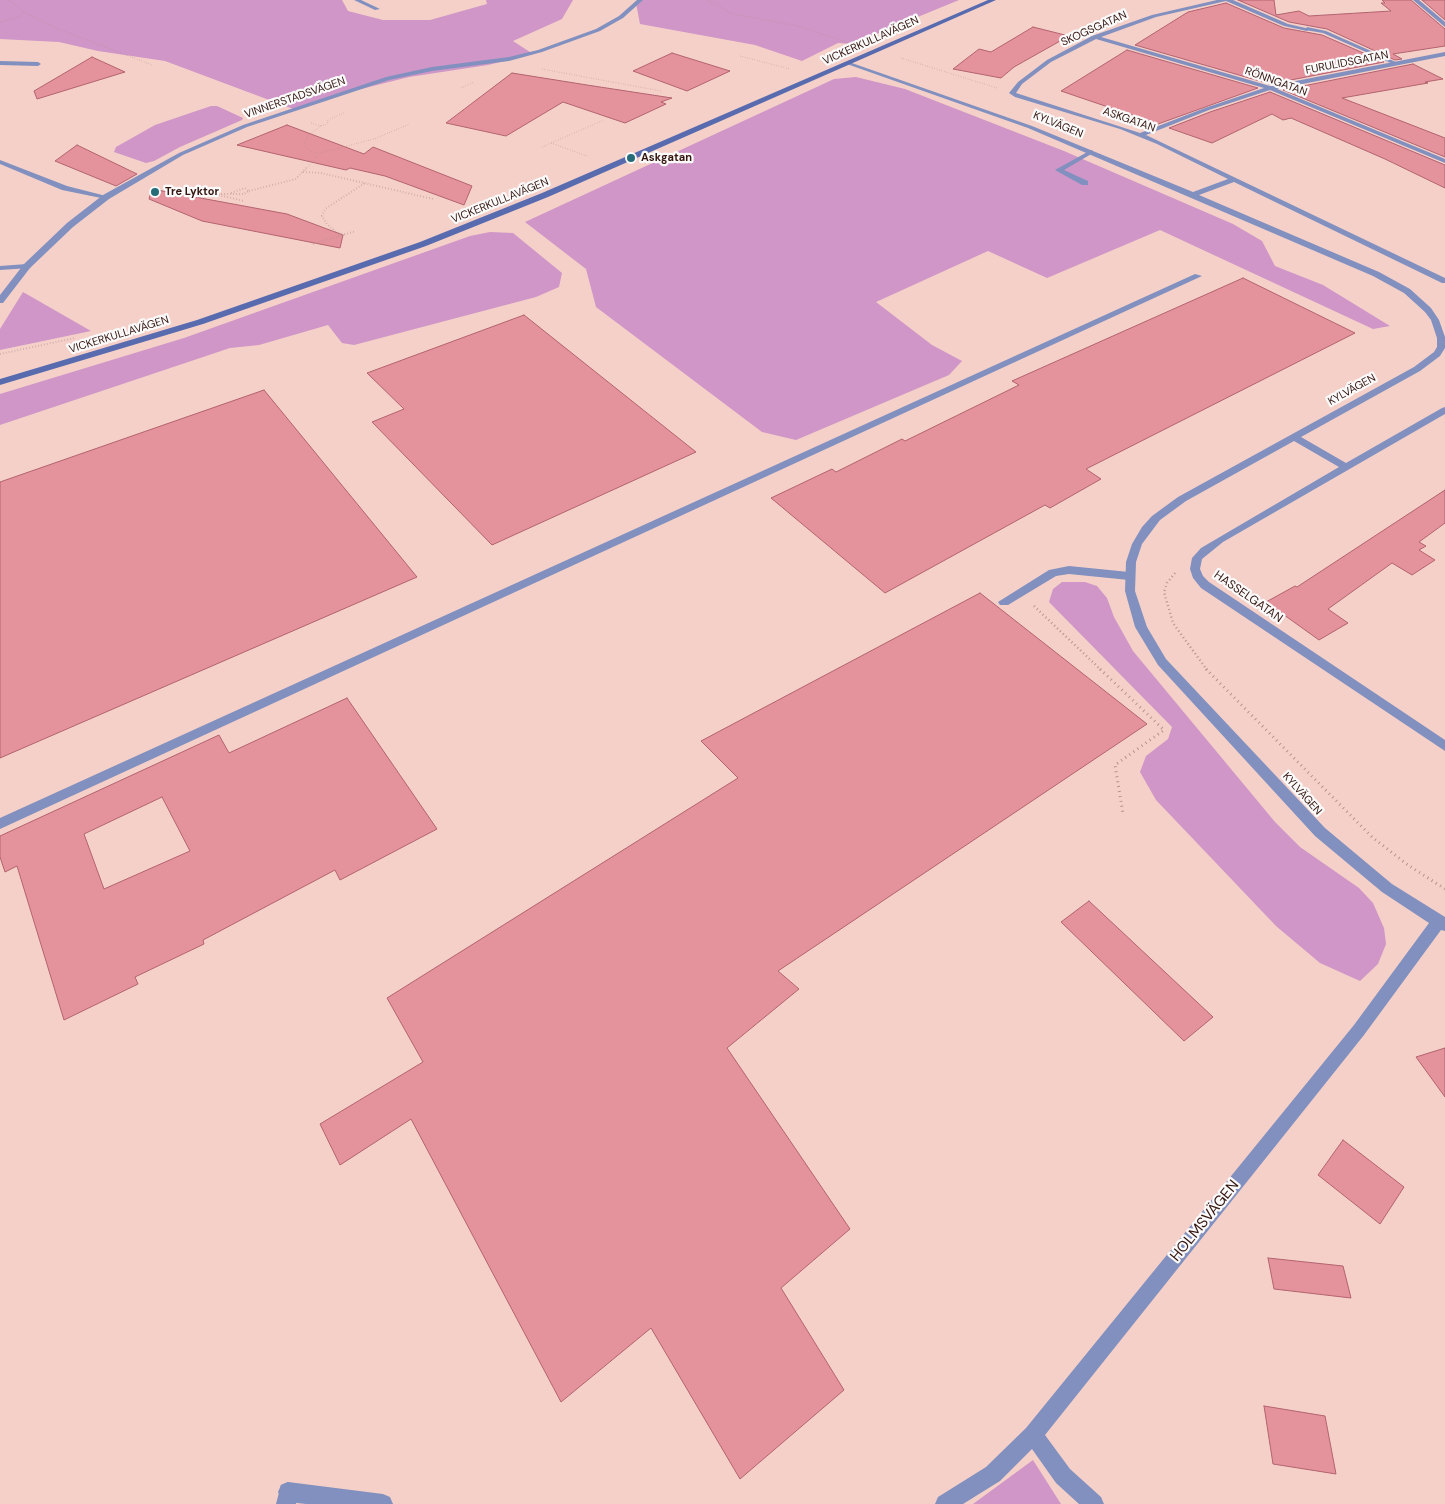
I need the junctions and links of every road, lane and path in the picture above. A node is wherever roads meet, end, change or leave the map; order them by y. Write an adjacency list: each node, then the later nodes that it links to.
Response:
1 (9, 0): 9 (path)
2 (357, 0): 8 (street)
3 (640, 0): 51 (street, VINNERSTADSVÄGEN)
4 (707, 0): 13 (path)
5 (993, 0): 14 (main road, VICKERKULLAVÄGEN)
6 (1226, 0): 12 (street, SKOGSGATAN); 18 (street, SKOGSGATAN)
7 (1416, 0): 11 (street)
8 (377, 9)
9 (24, 12): 10 (path); 21 (path)
10 (0, 22)
11 (1445, 25)
12 (1094, 37): 26 (street, RÖNNGATAN); 28 (street, SKOGSGATAN)
13 (849, 47)
14 (876, 50): 20 (main road, VICKERKULLAVÄGEN); 28 (path)
15 (1445, 54): 18 (street, FURULIDSGATAN)
16 (740, 56): 23 (path)
17 (0, 63): 19 (street)
18 (1395, 63): 26 (street, FURULIDSGATAN)
19 (38, 64)
20 (847, 64): 37 (street, KYLVÄGEN); 64 (main road, VICKERKULLAVÄGEN)
21 (152, 65)
22 (540, 68): 27 (path)
23 (786, 74)
24 (478, 81): 25 (path)
25 (461, 88)
26 (1270, 88): 34 (street, FURULIDSGATAN); 40 (street, RÖNNGATAN)
27 (662, 90)
28 (1012, 92): 34 (street, ASKGATAN)
29 (348, 111): 33 (path)
30 (604, 120): 35 (path)
31 (308, 122): 33 (path)
32 (410, 124): 38 (path)
33 (321, 126): 38 (path)
34 (1141, 135): 43 (street, ASKGATAN)
35 (550, 143): 36 (path); 39 (path)
36 (542, 147)
37 (1091, 152): 45 (street); 49 (street, KYLVÄGEN)
38 (320, 153): 42 (path)
39 (581, 161)
40 (1445, 161)
41 (0, 162): 51 (street)
42 (302, 172): 44 (path); 46 (path)
43 (1234, 179): 49 (street); 60 (street, ASKGATAN)
44 (365, 183): 52 (path); 55 (path)
45 (1085, 183)
46 (249, 191): 47 (path); 47 (path)
47 (230, 193): 48 (path)
48 (215, 194): 50 (path); 53 (path)
49 (1193, 195): 66 (street, KYLVÄGEN)
50 (189, 196)
51 (106, 197): 57 (street, VINNERSTADSVÄGEN)
52 (433, 199)
53 (244, 201)
54 (356, 231): 55 (path)
55 (344, 235): 56 (path)
56 (313, 244)
57 (28, 266): 58 (street); 61 (street, VINNERSTADSVÄGEN)
58 (0, 268)
59 (1198, 276): 74 (street)
60 (1445, 281)
61 (0, 301)
62 (82, 337): 63 (path)
63 (0, 354)
64 (0, 382)
65 (1445, 410): 67 (street)
66 (1293, 437): 67 (street); 69 (street, KYLVÄGEN)
67 (1346, 467): 68 (street)
68 (1196, 569): 72 (street, HASSELGATAN); 75 (path)
69 (1129, 576): 70 (street); 76 (street, KYLVÄGEN)
70 (1019, 592): 71 (street); 73 (path)
71 (1004, 602)
72 (1445, 746)
73 (1123, 814)
74 (0, 824)
75 (1445, 889)
76 (1442, 923): 77 (street, HOLMSVÄGEN)
77 (1032, 1435): 80 (street, HOLMSVÄGEN); 81 (street)
78 (287, 1498): 79 (street)
79 (383, 1504)
80 (945, 1504)
81 (1094, 1504)

